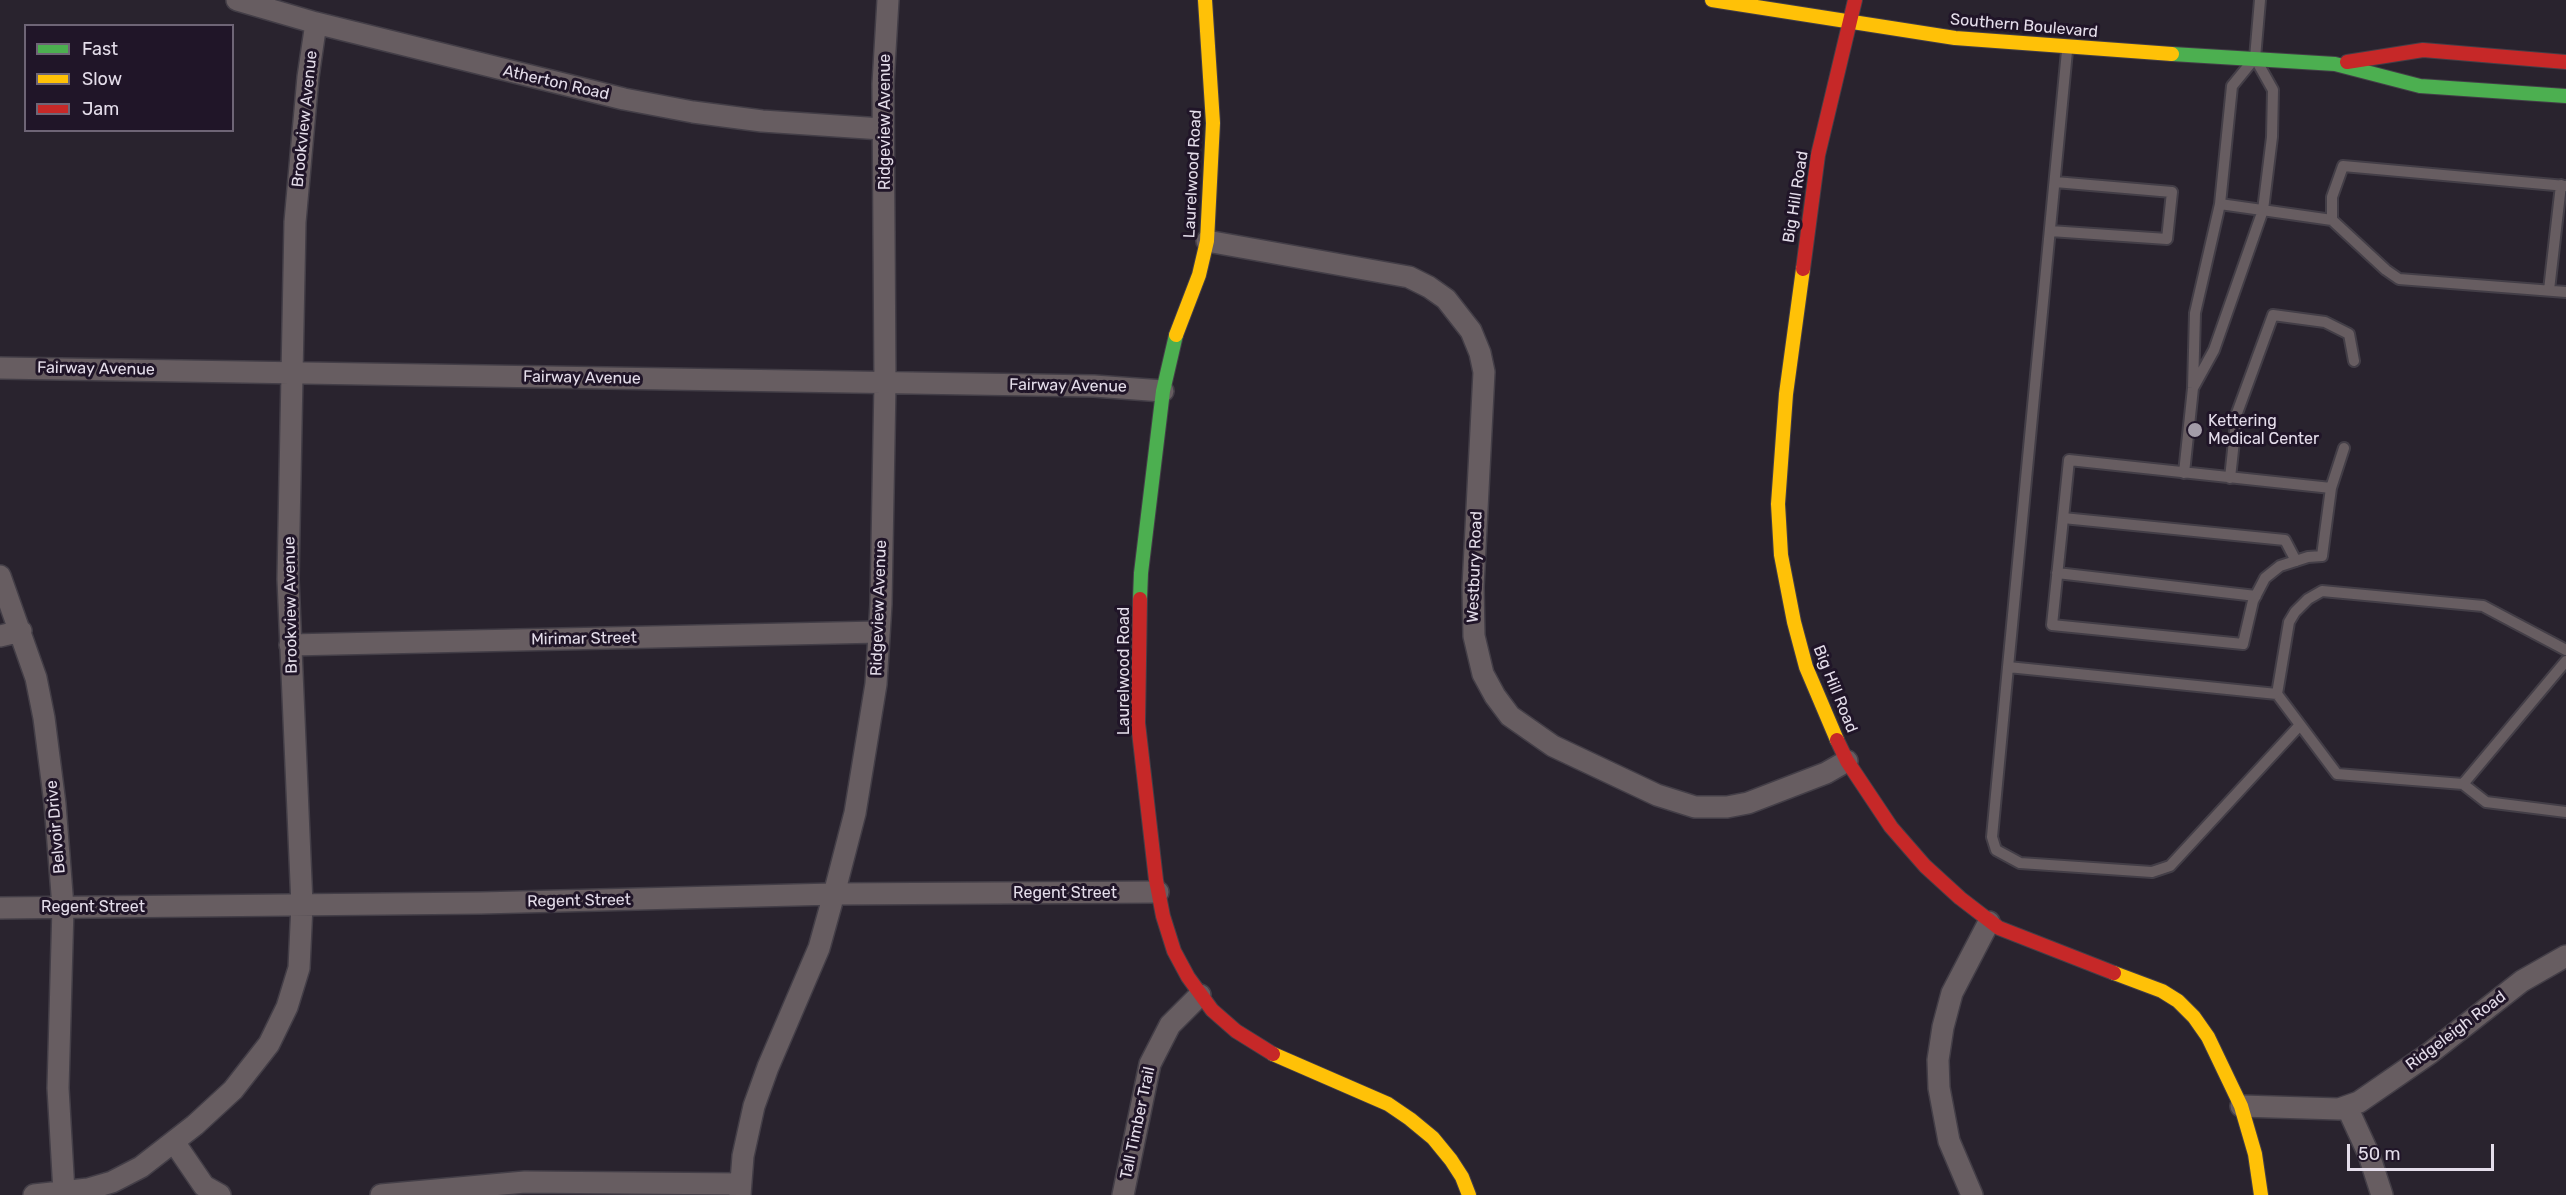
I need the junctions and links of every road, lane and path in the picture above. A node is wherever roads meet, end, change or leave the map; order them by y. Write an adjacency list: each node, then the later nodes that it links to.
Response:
1 (237, 0): 8 (street, Atherton Road)
2 (888, 0): 14 (street, Ridgeview Avenue)
3 (1205, 0): 21 (street, Laurelwood Road)
4 (1712, 0): 7 (street, Southern Boulevard)
5 (1855, 0): 7 (street, Big Hill Road)
6 (2260, 0): 10 (lane)
7 (1850, 22): 9 (street, Southern Boulevard); 48 (street, Big Hill Road)
8 (316, 23): 14 (street, Atherton Road); 26 (street, Brookview Avenue)
9 (2068, 48): 10 (street, Southern Boulevard); 15 (lane)
10 (2255, 58): 12 (street, Southern Boulevard); 17 (lane); 18 (lane)
11 (2566, 62): 12 (street, Southern Boulevard)
12 (2335, 64): 13 (street, Southern Boulevard)
13 (2566, 96)
14 (882, 129): 27 (street, Ridgeview Avenue)
15 (2055, 182): 20 (lane); 20 (lane)
16 (2564, 185): 19 (lane); 22 (lane)
17 (2220, 204): 18 (lane); 28 (lane)
18 (2263, 210): 19 (lane); 28 (lane)
19 (2332, 220): 22 (lane)
20 (2050, 231): 45 (lane)
21 (1207, 241): 29 (street, Laurelwood Road); 48 (street, Westbury Road)
22 (2549, 290): 23 (lane)
23 (2566, 292)
24 (2354, 361): 32 (lane)
25 (0, 368): 26 (street, Fairway Avenue)
26 (292, 372): 27 (street, Fairway Avenue); 42 (street, Brookview Avenue)
27 (885, 383): 29 (street, Fairway Avenue); 40 (street, Ridgeview Avenue)
28 (2193, 388): 31 (lane)
29 (1163, 391): 51 (street, Laurelwood Road)
30 (2344, 448): 33 (lane)
31 (2184, 473): 32 (lane); 34 (lane)
32 (2230, 478): 33 (lane)
33 (2331, 488): 35 (lane)
34 (2063, 518): 35 (lane); 36 (lane)
35 (2296, 561): 38 (lane)
36 (2057, 573): 38 (lane); 38 (lane)
37 (0, 576): 39 (street, Belvoir Drive)
38 (2256, 596)
39 (21, 631): 41 (street); 55 (street, Belvoir Drive)
40 (879, 632): 42 (street, Mirimar Street); 52 (street, Ridgeview Avenue)
41 (0, 636)
42 (290, 645): 53 (street, Brookview Avenue)
43 (2566, 650): 46 (lane)
44 (2566, 661): 49 (lane)
45 (2008, 667): 46 (lane); 47 (lane)
46 (2277, 694): 47 (lane)
47 (2300, 725): 49 (lane)
48 (1847, 761): 56 (street, Big Hill Road)
49 (2463, 784): 50 (lane)
50 (2566, 812)
51 (1158, 892): 52 (street, Regent Street); 58 (street, Laurelwood Road)
52 (834, 894): 53 (street, Regent Street); 62 (street, Ridgeview Avenue)
53 (302, 905): 55 (street, Regent Street); 61 (street, Brookview Avenue)
54 (0, 908): 55 (street, Regent Street)
55 (63, 908): 63 (street, Belvoir Drive)
56 (1989, 922): 59 (street, Big Hill Road); 69 (street)
57 (2566, 956): 60 (street, Ridgeleigh Road)
58 (1200, 995): 67 (street, Tall Timber Trail); 68 (street, Laurelwood Road)
59 (2241, 1106): 60 (street); 70 (street, Big Hill Road)
60 (2347, 1107): 71 (street)
61 (174, 1142): 63 (street, Brookview Avenue); 65 (street)
62 (740, 1190): 66 (street)
63 (64, 1192): 64 (street, Brookview Avenue)
64 (34, 1195)
65 (220, 1195)
66 (381, 1195)
67 (1123, 1195)
68 (1469, 1195)
69 (1972, 1195)
70 (2261, 1195)
71 (2382, 1195)

